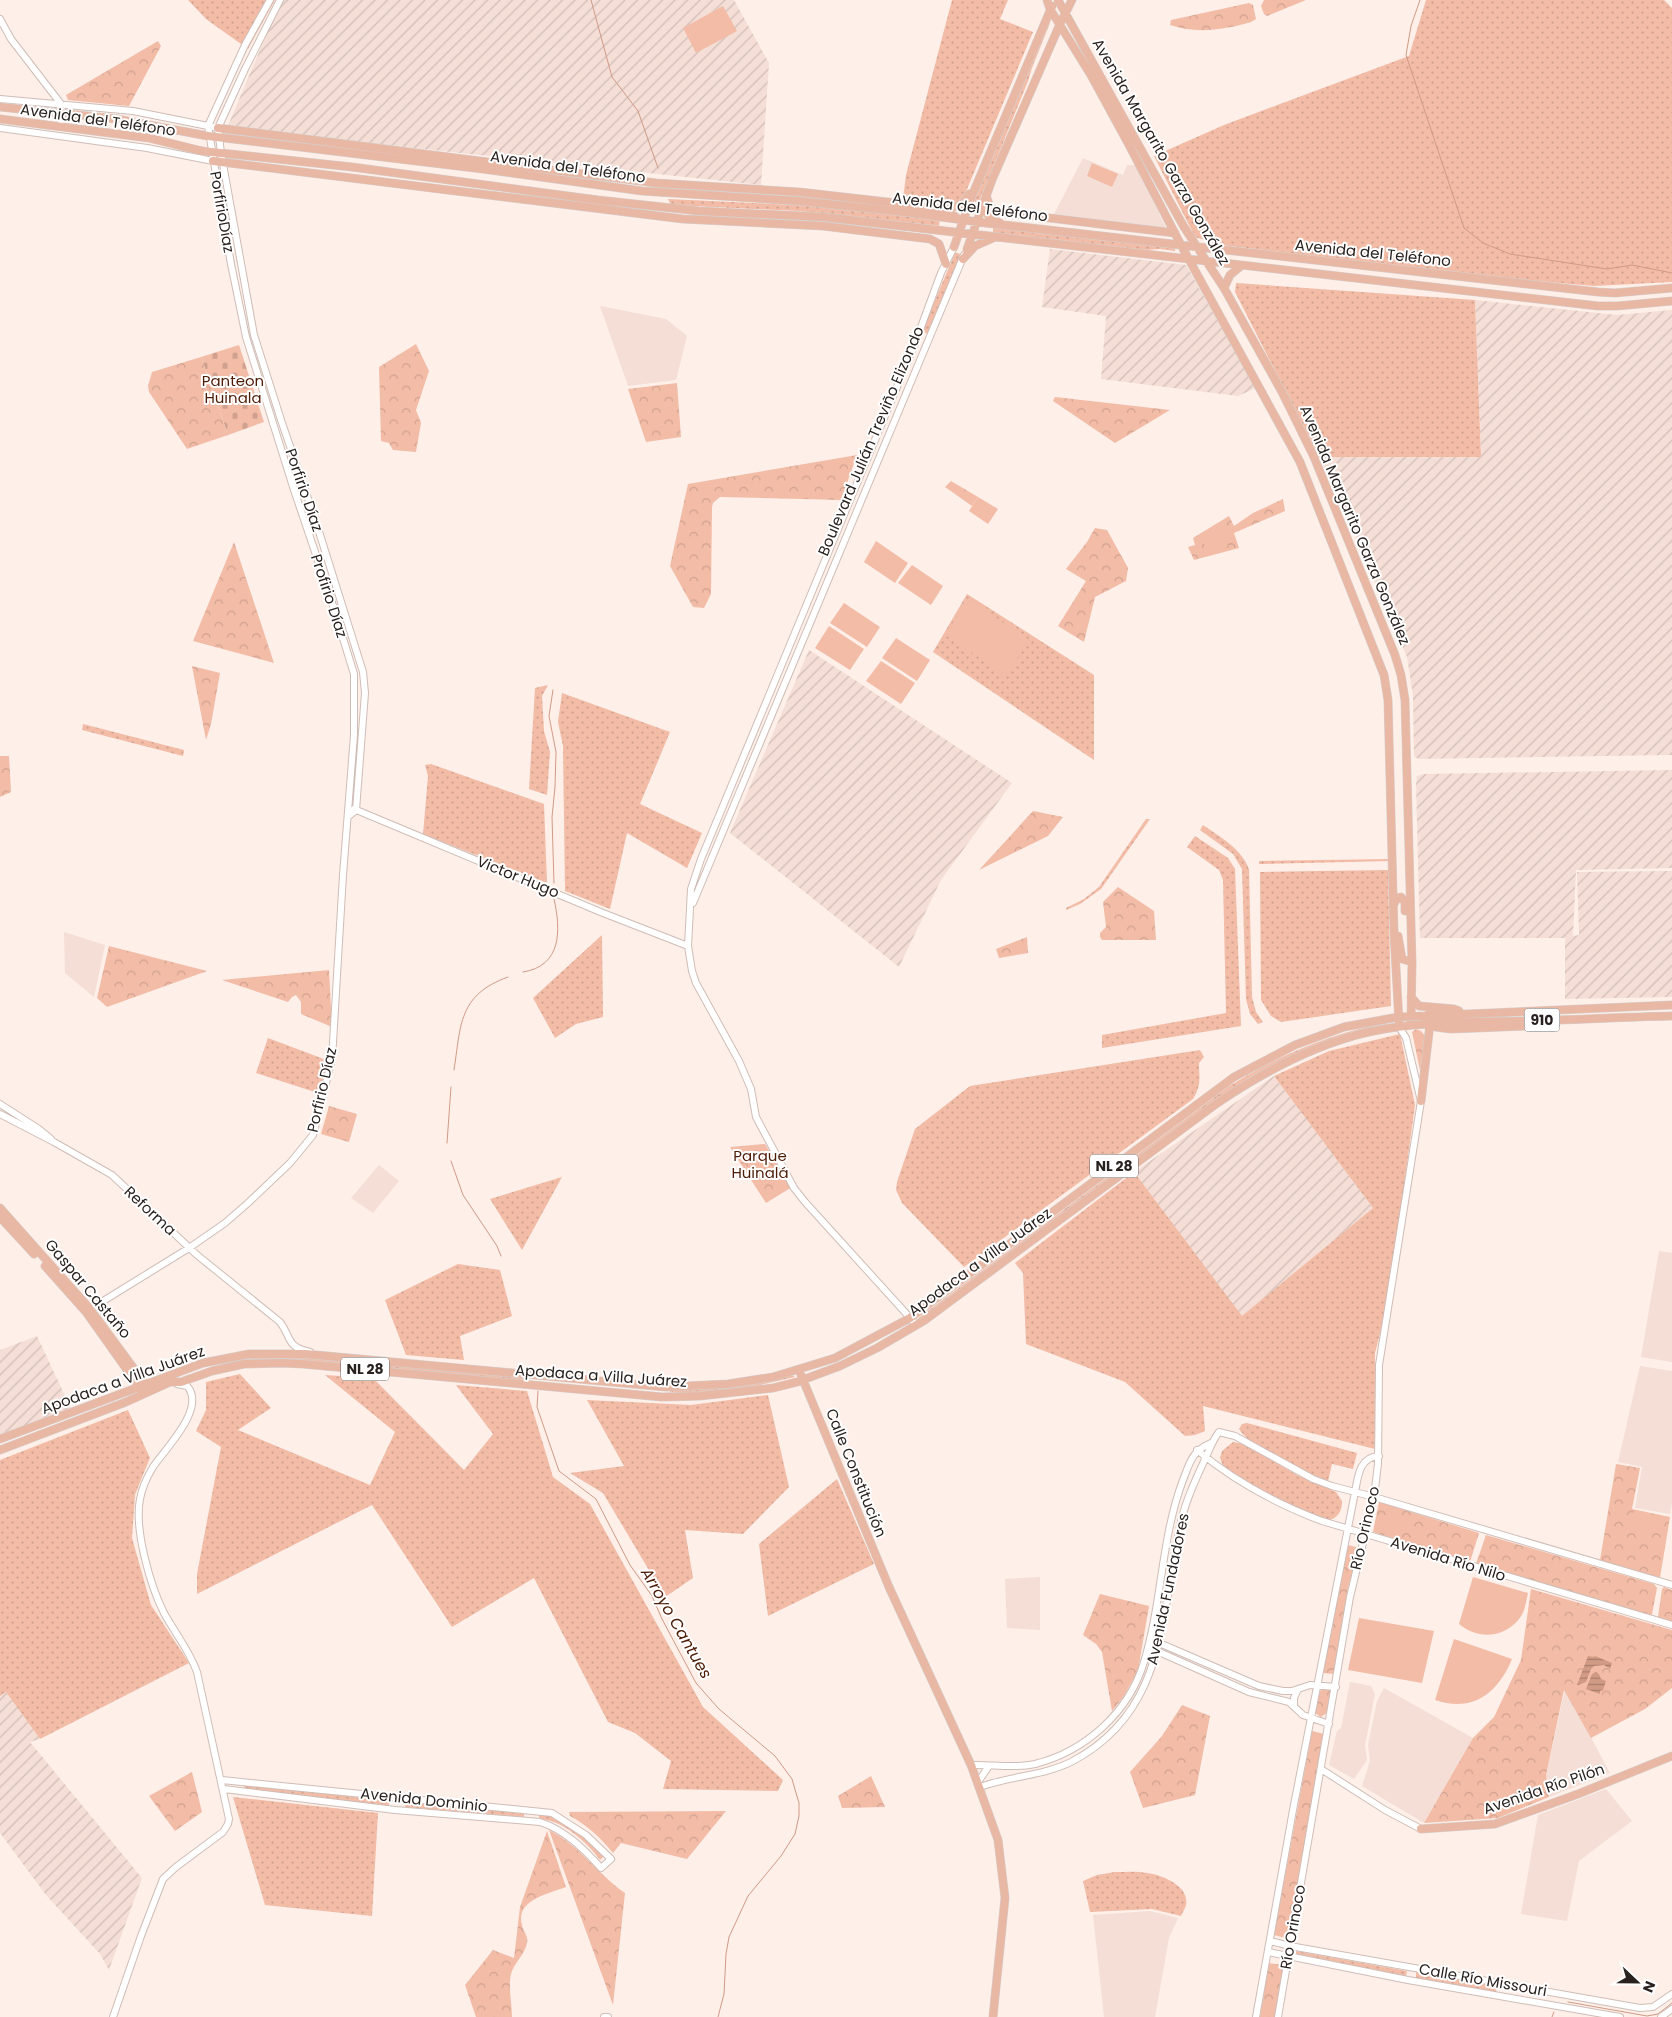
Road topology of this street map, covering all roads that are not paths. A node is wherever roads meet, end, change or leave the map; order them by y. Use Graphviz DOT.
graph roads {
  1 [pos="270,0"];
  2 [pos="280,0"];
  3 [pos="1047,0"];
  4 [pos="1056,0"];
  5 [pos="1072,0"];
  6 [pos="1050,9"];
  7 [pos="1066,13"];
  8 [pos="0,20"];
  9 [pos="1060,24"];
  10 [pos="0,99"];
  11 [pos="61,104"];
  12 [pos="0,107"];
  13 [pos="62,113"];
  14 [pos="0,119"];
  15 [pos="208,126"];
  16 [pos="60,127"];
  17 [pos="0,128"];
  18 [pos="218,128"];
  19 [pos="208,136"];
  20 [pos="219,137"];
  21 [pos="335,142"];
  22 [pos="994,143"];
  23 [pos="333,151"];
  24 [pos="211,152"];
  25 [pos="222,157"];
  26 [pos="213,160"];
  27 [pos="372,170"];
  28 [pos="597,176"];
  29 [pos="370,179"];
  30 [pos="598,185"];
  31 [pos="800,192"];
  32 [pos="664,194"];
  33 [pos="985,198"];
  34 [pos="598,200"];
  35 [pos="799,201"];
  36 [pos="649,205"];
  37 [pos="664,208"];
  38 [pos="905,208"];
  39 [pos="945,210"];
  40 [pos="751,213"];
  41 [pos="648,214"];
  42 [pos="663,216"];
  43 [pos="962,219"];
  44 [pos="752,222"];
  45 [pos="976,222"];
  46 [pos="1004,225"];
  47 [pos="901,231"];
  48 [pos="959,233"];
  49 [pos="1175,233"];
  50 [pos="972,234"];
  51 [pos="1000,237"];
  52 [pos="1181,245"];
  53 [pos="954,247"];
  54 [pos="1196,247"];
  55 [pos="967,250"];
  56 [pos="963,259"];
  57 [pos="1190,260"];
  58 [pos="1207,262"];
  59 [pos="231,264"];
  60 [pos="946,264"];
  61 [pos="1241,266"];
  62 [pos="1224,288"];
  63 [pos="1672,288"];
  64 [pos="1672,301"];
  65 [pos="352,808"];
  66 [pos="694,892"];
  67 [pos="1393,907"];
  68 [pos="1394,934"];
  69 [pos="1411,942"];
  70 [pos="688,946"];
  71 [pos="1412,962"];
  72 [pos="1411,997"];
  73 [pos="1672,1006"];
  74 [pos="1429,1011"];
  75 [pos="1411,1016"];
  76 [pos="1672,1016"];
  77 [pos="1398,1017"];
  78 [pos="1672,1020"];
  79 [pos="1430,1024"];
  80 [pos="1411,1025"];
  81 [pos="1399,1026"];
  82 [pos="1406,1038"];
  83 [pos="1421,1101"];
  84 [pos="0,1104"];
  85 [pos="0,1114"];
  86 [pos="54,1142"];
  87 [pos="0,1208"];
  88 [pos="0,1217"];
  89 [pos="189,1248"];
  90 [pos="88,1310"];
  91 [pos="910,1318"];
  92 [pos="917,1326"];
  93 [pos="321,1356"];
  94 [pos="799,1370"];
  95 [pos="803,1380"];
  96 [pos="169,1382"];
  97 [pos="145,1389"];
  98 [pos="0,1439"];
  99 [pos="1211,1442"];
  100 [pos="0,1450"];
  101 [pos="1197,1450"];
  102 [pos="1376,1456"];
  103 [pos="1206,1458"];
  104 [pos="1355,1492"];
  105 [pos="1374,1497"];
  106 [pos="1347,1530"];
  107 [pos="1365,1535"];
  108 [pos="1672,1585"];
  109 [pos="1672,1625"];
  110 [pos="1150,1639"];
  111 [pos="1159,1642"];
  112 [pos="1148,1648"];
  113 [pos="1157,1652"];
  114 [pos="1318,1685"];
  115 [pos="1336,1687"];
  116 [pos="1298,1689"];
  117 [pos="1294,1706"];
  118 [pos="1311,1718"];
  119 [pos="1329,1724"];
  120 [pos="1672,1756"];
  121 [pos="971,1765"];
  122 [pos="989,1766"];
  123 [pos="1321,1769"];
  124 [pos="222,1780"];
  125 [pos="979,1784"];
  126 [pos="224,1790"];
  127 [pos="1421,1829"];
  128 [pos="1270,1941"];
  129 [pos="1290,1946"];
  130 [pos="1268,1952"];
  131 [pos="1288,1957"];
  132 [pos="1672,1994"];
  133 [pos="1672,2009"];
  134 [pos="113,2017"];
  135 [pos="604,2017"];
  136 [pos="608,2017"];
  137 [pos="993,2017"];
  138 [pos="1256,2017"];
  139 [pos="1278,2017"];
  140 [pos="1620,2017"];
  141 [pos="1661,2017"];
  1 -- 15 [label="street"];
  2 -- 18 [label="street"];
  3 -- 6 [label="main road, Avenida Margarito Garza González"];
  4 -- 6 [label="main road, Boulevard Julián Treviño Elizondo"];
  4 -- 7 [label="main road, Avenida Margarito Garza González"];
  5 -- 7 [label="main road, Boulevard Julián Treviño Elizondo"];
  6 -- 9 [label="main road, Avenida Margarito Garza González"];
  6 -- 22 [label="main road, Boulevard Julián Treviño Elizondo"];
  7 -- 9 [label="main road, Boulevard Julián Treviño Elizondo"];
  7 -- 54 [label="main road, Avenida Margarito Garza González"];
  8 -- 11 [label="street"];
  9 -- 33 [label="main road, Boulevard Julián Treviño Elizondo"];
  9 -- 49 [label="main road, Avenida Margarito Garza González"];
  10 -- 11 [label="street"];
  11 -- 13 [label="street"];
  11 -- 15 [label="street"];
  12 -- 13 [label="main road, Avenida del Teléfono"];
  13 -- 16 [label="street"];
  13 -- 19 [label="main road, Avenida del Teléfono"];
  14 -- 16 [label="main road, Avenida del Teléfono"];
  15 -- 18 [label="street"];
  15 -- 19 [label="street, PorfirioDíaz"];
  16 -- 24 [label="main road, Avenida del Teléfono"];
  17 -- 26 [label="street"];
  18 -- 20 [label="street, Porfirio Díaz"];
  18 -- 21 [label="main road"];
  19 -- 20 [label="main road, Avenida del Teléfono"];
  19 -- 24 [label="street, PorfirioDíaz"];
  20 -- 23 [label="main road, Avenida del Teléfono"];
  20 -- 25 [label="street, Porfirio Díaz"];
  21 -- 23 [label="main road"];
  21 -- 28 [label="main road"];
  22 -- 39 [label="main road"];
  22 -- 43 [label="main road, Boulevard Julián Treviño Elizondo"];
  23 -- 30 [label="main road, Avenida del Teléfono"];
  24 -- 25 [label="main road, Avenida del Teléfono"];
  24 -- 26 [label="street, PorfirioDíaz"];
  25 -- 26 [label="main road"];
  25 -- 27 [label="main road, Avenida del Teléfono"];
  25 -- 29 [label="main road"];
  25 -- 65 [label="street, Porfirio Díaz"];
  26 -- 59 [label="street, PorfirioDíaz"];
  27 -- 29 [label="main road"];
  27 -- 34 [label="main road, Avenida del Teléfono"];
  28 -- 30 [label="main road"];
  28 -- 31 [label="main road"];
  29 -- 41 [label="main road"];
  30 -- 32 [label="main road, Avenida del Teléfono"];
  30 -- 34 [label="main road"];
  31 -- 35 [label="main road"];
  31 -- 38 [label="main road"];
  32 -- 35 [label="main road, Avenida del Teléfono"];
  32 -- 37 [label="main road"];
  33 -- 45 [label="main road, Boulevard Julián Treviño Elizondo"];
  33 -- 46 [label="main road"];
  33 -- 49 [label="main road"];
  34 -- 36 [label="main road, Avenida del Teléfono"];
  35 -- 38 [label="main road, Avenida del Teléfono"];
  36 -- 37 [label="main road, Avenida del Teléfono"];
  36 -- 41 [label="main road"];
  37 -- 40 [label="main road, Avenida del Teléfono"];
  37 -- 42 [label="main road"];
  38 -- 39 [label="main road"];
  38 -- 43 [label="main road, Avenida del Teléfono"];
  39 -- 43 [label="main road"];
  40 -- 44 [label="main road"];
  40 -- 47 [label="main road, Avenida del Teléfono"];
  41 -- 42 [label="main road"];
  42 -- 44 [label="main road"];
  43 -- 45 [label="main road, Avenida del Teléfono"];
  43 -- 48 [label="main road, Boulevard Julián Treviño Elizondo"];
  44 -- 47 [label="main road"];
  45 -- 46 [label="main road, Avenida del Teléfono"];
  45 -- 50 [label="main road, Boulevard Julián Treviño Elizondo"];
  46 -- 52 [label="main road, Avenida del Teléfono"];
  47 -- 48 [label="main road, Avenida del Teléfono"];
  47 -- 60 [label="main road"];
  48 -- 50 [label="main road, Avenida del Teléfono"];
  48 -- 53 [label="main road, Boulevard Julián Treviño Elizondo"];
  49 -- 52 [label="main road, Avenida Margarito Garza González"];
  50 -- 51 [label="main road, Avenida del Teléfono"];
  50 -- 55 [label="main road, Boulevard Julián Treviño Elizondo"];
  51 -- 56 [label="main road"];
  51 -- 57 [label="main road, Avenida del Teléfono"];
  52 -- 54 [label="main road, Avenida del Teléfono"];
  52 -- 57 [label="main road, Avenida Margarito Garza González"];
  53 -- 60 [label="street, Boulevard Julián Treviño Elizondo"];
  54 -- 58 [label="main road, Avenida Margarito Garza González"];
  54 -- 63 [label="main road, Avenida del Teléfono"];
  55 -- 56 [label="street, Boulevard Julián Treviño Elizondo"];
  56 -- 66 [label="street, Boulevard Julián Treviño Elizondo"];
  57 -- 58 [label="main road, Avenida del Teléfono"];
  57 -- 67 [label="main road, Avenida Margarito Garza González"];
  58 -- 61 [label="main road, Avenida del Teléfono"];
  58 -- 62 [label="main road, Avenida Margarito Garza González"];
  59 -- 65 [label="street, Profirio Díaz"];
  60 -- 66 [label="street, Boulevard Julián Treviño Elizondo"];
  61 -- 62 [label="main road"];
  61 -- 64 [label="main road, Avenida del Teléfono"];
  62 -- 69 [label="main road, Avenida Margarito Garza González"];
  65 -- 70 [label="street, Victor Hugo"];
  65 -- 89 [label="street, Porfirio Díaz"];
  66 -- 70 [label="street"];
  67 -- 68 [label="main road, Avenida Margarito Garza González"];
  67 -- 69 [label="main road"];
  68 -- 71 [label="main road"];
  68 -- 77 [label="main road, Avenida Margarito Garza González"];
  69 -- 71 [label="main road, Avenida Margarito Garza González"];
  70 -- 91 [label="street"];
  71 -- 72 [label="main road, Avenida Margarito Garza González"];
  72 -- 74 [label="main road"];
  72 -- 75 [label="main road, Avenida Margarito Garza González"];
  73 -- 74 [label="main road, 910"];
  74 -- 75 [label="main road, 910"];
  74 -- 79 [label="main road"];
  75 -- 77 [label="main road, Apodaca a Villa Juárez / NL 28"];
  75 -- 80 [label="main road, Avenida Margarito Garza González"];
  76 -- 79 [label="main road, 910"];
  77 -- 81 [label="main road, Avenida Margarito Garza González"];
  77 -- 91 [label="main road, Apodaca a Villa Juárez / NL 28"];
  78 -- 79 [label="main road"];
  79 -- 80 [label="main road, 910"];
  79 -- 83 [label="main road"];
  80 -- 81 [label="main road, Apodaca a Villa Juárez / NL 28"];
  80 -- 82 [label="street"];
  81 -- 82 [label="street, Río Orinoco"];
  81 -- 92 [label="main road, Apodaca a Villa Juárez / NL 28"];
  82 -- 83 [label="street, Río Orinoco"];
  83 -- 102 [label="street, Río Orinoco"];
  84 -- 86 [label="street"];
  85 -- 86 [label="street, Reforma"];
  86 -- 89 [label="street, Reforma"];
  87 -- 90 [label="main road, Gaspar Castaño"];
  88 -- 90 [label="main road, Gaspar Castaño"];
  89 -- 90 [label="street, Porfirio Díaz"];
  89 -- 93 [label="street, Reforma"];
  90 -- 97 [label="main road, Gaspar Castaño"];
  91 -- 92 [label="street"];
  91 -- 94 [label="main road, Apodaca a Villa Juárez / NL 28"];
  92 -- 95 [label="main road, Apodaca a Villa Juárez / NL 28"];
  93 -- 94 [label="main road, Apodaca a Villa Juárez / NL 28"];
  93 -- 97 [label="main road, Apodaca a Villa Juárez / NL 28"];
  94 -- 95 [label="main road, Calle Constitución"];
  95 -- 96 [label="main road, Apodaca a Villa Juárez / NL 28"];
  95 -- 121 [label="main road, Calle Constitución"];
  96 -- 97 [label="main road, Apodaca a Villa Juárez / NL 28"];
  96 -- 124 [label="street"];
  97 -- 98 [label="main road, Apodaca a Villa Juárez / NL 28"];
  97 -- 100 [label="main road, Apodaca a Villa Juárez / NL 28"];
  99 -- 101 [label="street, Avenida Fundadores"];
  99 -- 103 [label="street, Avenida Fundadores"];
  99 -- 104 [label="street, Avenida Fundadores"];
  101 -- 103 [label="street, Avenida Río Nilo"];
  101 -- 110 [label="street, Avenida Fundadores"];
  102 -- 104 [label="street, Río Orinoco"];
  102 -- 105 [label="street, Río Orinoco"];
  103 -- 106 [label="street, Avenida Río Nilo"];
  103 -- 111 [label="street, Avenida Fundadores"];
  104 -- 105 [label="street"];
  104 -- 106 [label="street, Río Orinoco"];
  105 -- 107 [label="street, Río Orinoco"];
  105 -- 108 [label="street"];
  106 -- 107 [label="street, Avenida Río Nilo"];
  106 -- 114 [label="street, Río Orinoco"];
  107 -- 109 [label="street, Avenida Río Nilo"];
  107 -- 115 [label="street, Río Orinoco"];
  110 -- 111 [label="street"];
  110 -- 112 [label="street, Avenida Fundadores"];
  111 -- 113 [label="street, Avenida Fundadores"];
  111 -- 116 [label="street"];
  112 -- 113 [label="street"];
  112 -- 122 [label="street, Avenida Fundadores"];
  113 -- 117 [label="street"];
  113 -- 125 [label="street, Avenida Fundadores"];
  114 -- 115 [label="street"];
  114 -- 116 [label="street"];
  114 -- 118 [label="street, Río Orinoco"];
  115 -- 119 [label="street, Río Orinoco"];
  116 -- 117 [label="street"];
  117 -- 118 [label="street"];
  118 -- 119 [label="street"];
  118 -- 128 [label="street, Río Orinoco"];
  119 -- 123 [label="street, Río Orinoco"];
  120 -- 127 [label="main road, Avenida Río Pilón"];
  121 -- 122 [label="street, Avenida Fundadores"];
  121 -- 125 [label="main road, Calle Constitución"];
  122 -- 125 [label="street"];
  123 -- 127 [label="street"];
  123 -- 129 [label="street, Río Orinoco"];
  124 -- 126 [label="street"];
  124 -- 126 [label="street, Avenida Dominio"];
  125 -- 137 [label="main road, Calle Constitución"];
  126 -- 134 [label="street"];
  128 -- 129 [label="street, Calle Río Missouri"];
  128 -- 130 [label="street, Río Orinoco"];
  129 -- 131 [label="street, Río Orinoco"];
  129 -- 132 [label="street, Calle Río Missouri"];
  130 -- 131 [label="street, Calle Río Missouri"];
  130 -- 138 [label="street, Río Orinoco"];
  131 -- 139 [label="street, Río Orinoco"];
  131 -- 140 [label="street, Calle Río Missouri"];
  133 -- 141 [label="street"];
  135 -- 136 [label="street"];
}
